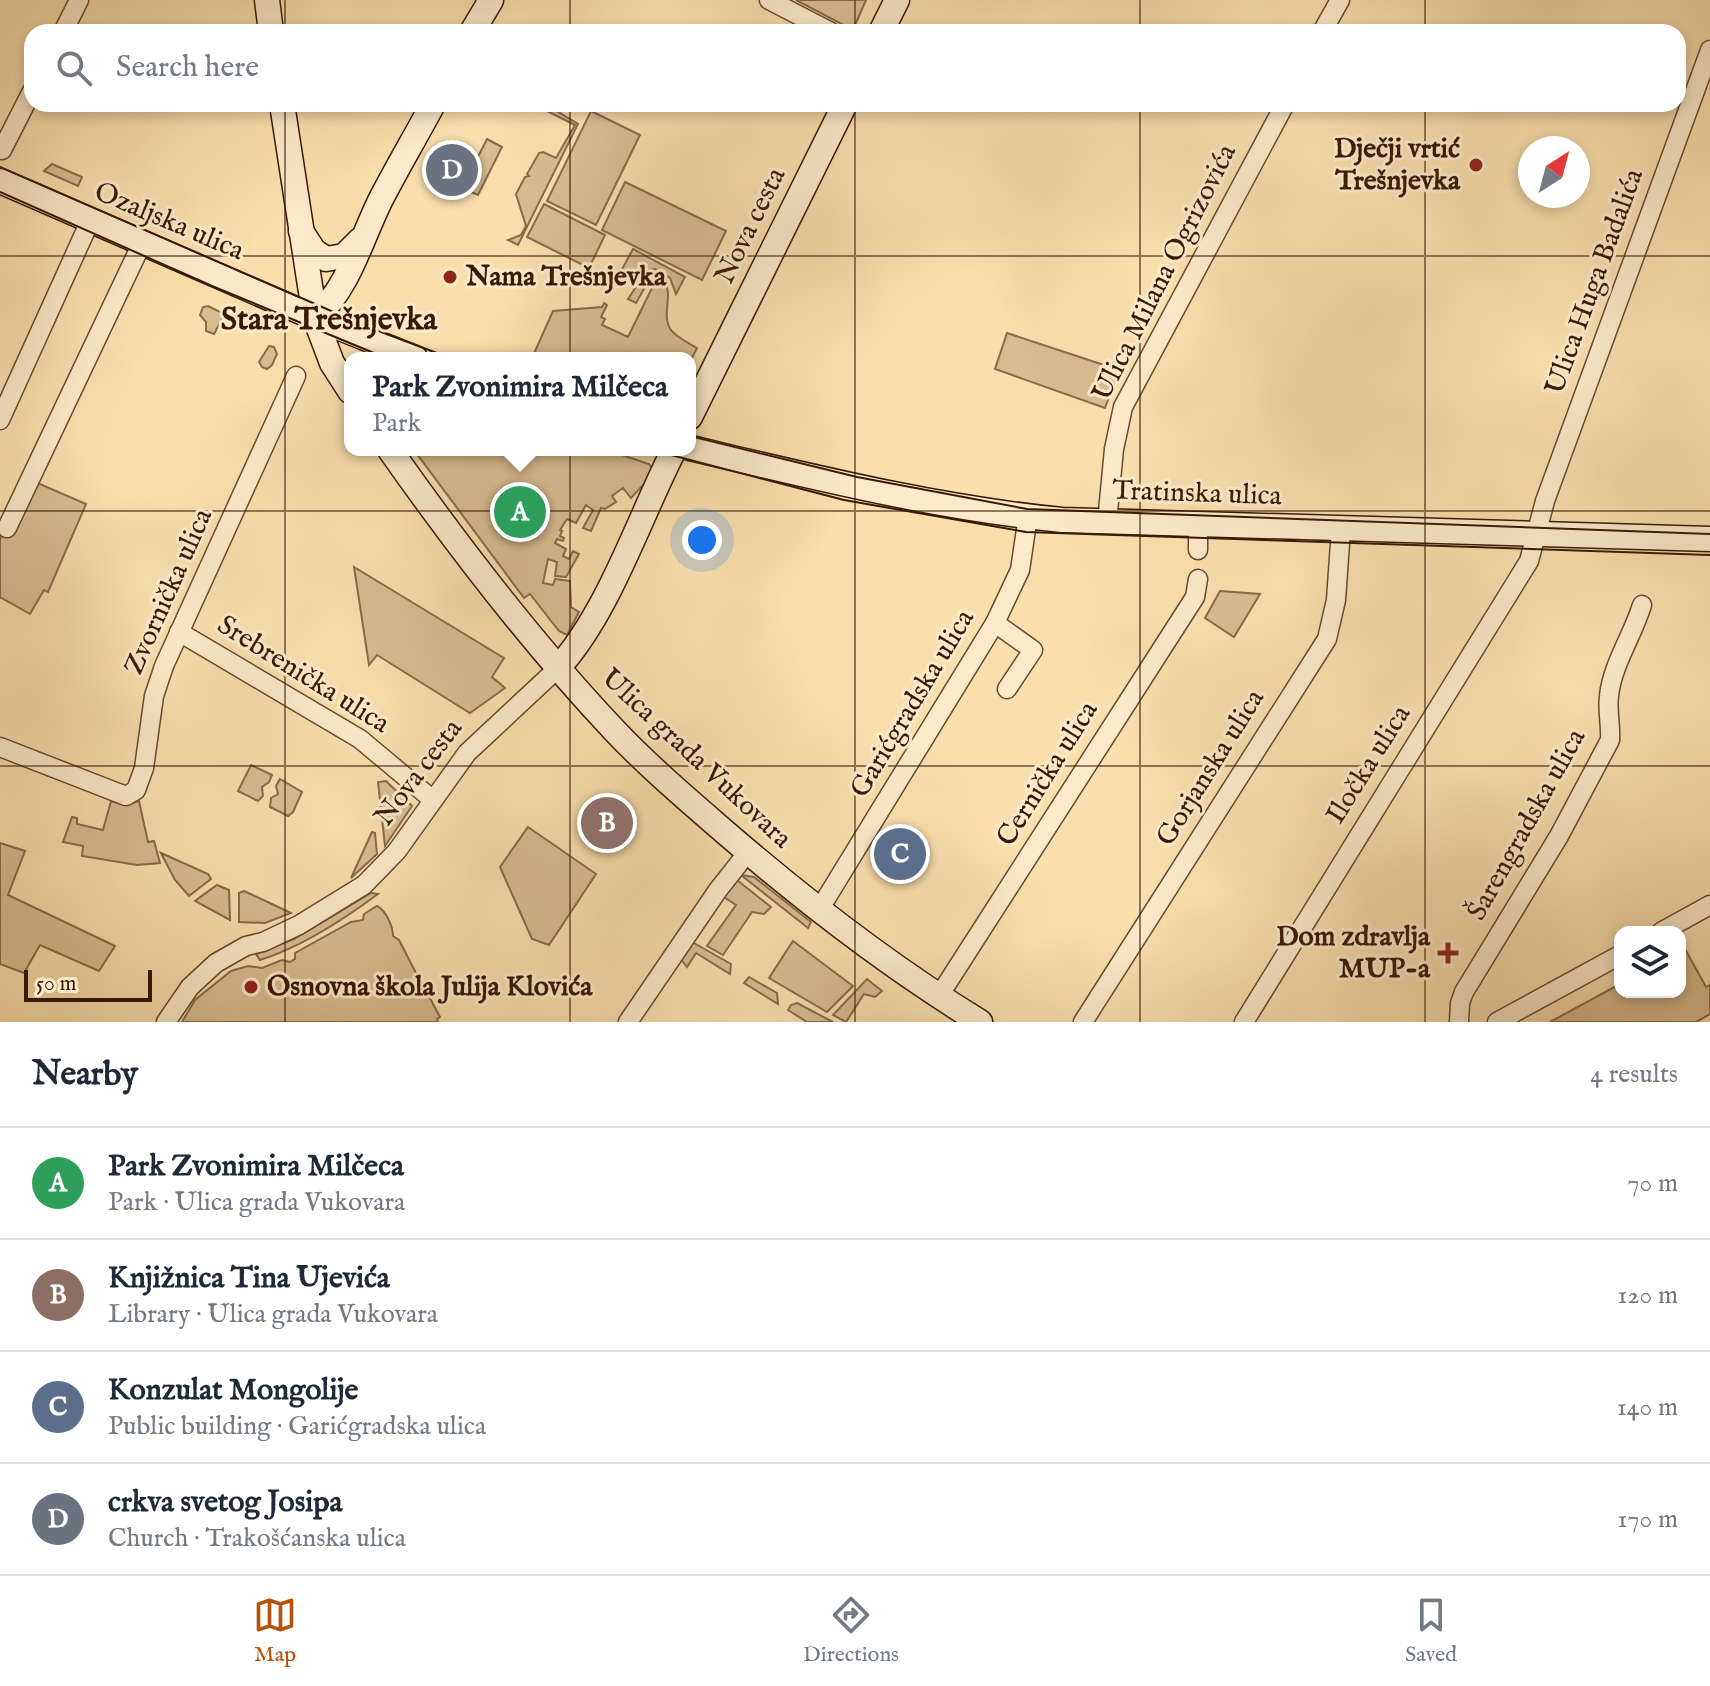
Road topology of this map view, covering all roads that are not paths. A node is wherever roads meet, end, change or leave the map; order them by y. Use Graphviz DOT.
graph roads {
  1 [pos="79,0"];
  2 [pos="267,0"];
  3 [pos="491,0"];
  4 [pos="769,0"];
  5 [pos="897,0"];
  6 [pos="1340,0"];
  7 [pos="67,24"];
  8 [pos="270,24"];
  9 [pos="477,24"];
  10 [pos="816,24"];
  11 [pos="885,24"];
  12 [pos="1326,24"];
  13 [pos="1710,50"];
  14 [pos="24,107"];
  15 [pos="283,112"];
  16 [pos="429,112"];
  17 [pos="841,112"];
  18 [pos="1281,112"];
  19 [pos="2,150"];
  20 [pos="0,181"];
  21 [pos="90,221"];
  22 [pos="300,229"];
  23 [pos="364,235"];
  24 [pos="142,243"];
  25 [pos="315,318"];
  26 [pos="400,352"];
  27 [pos="296,376"];
  28 [pos="344,382"];
  29 [pos="696,405"];
  30 [pos="0,420"];
  31 [pos="696,449"];
  32 [pos="394,456"];
  33 [pos="671,456"];
  34 [pos="1028,516"];
  35 [pos="1107,522"];
  36 [pos="1198,524"];
  37 [pos="7,528"];
  38 [pos="1341,529"];
  39 [pos="1536,535"];
  40 [pos="1710,539"];
  41 [pos="1198,550"];
  42 [pos="1198,579"];
  43 [pos="1642,605"];
  44 [pos="995,623"];
  45 [pos="179,632"];
  46 [pos="558,668"];
  47 [pos="1007,689"];
  48 [pos="0,747"];
  49 [pos="433,800"];
  50 [pos="748,852"];
  51 [pos="1710,905"];
  52 [pos="819,910"];
  53 [pos="1672,926"];
  54 [pos="1614,958"];
  55 [pos="939,996"];
  56 [pos="964,1018"];
  57 [pos="166,1022"];
  58 [pos="628,1022"];
  59 [pos="1083,1022"];
  60 [pos="1244,1022"];
  61 [pos="1459,1022"];
  62 [pos="1497,1022"];
  1 -- 7 [label="street"];
  2 -- 8 [label="street"];
  3 -- 9 [label="street"];
  4 -- 10 [label="street"];
  5 -- 11 [label="street"];
  6 -- 12 [label="street"];
  13 -- 39 [label="street, Ulica Huga Badalića"];
  14 -- 19 [label="street"];
  15 -- 22 [label="street"];
  16 -- 23 [label="street"];
  17 -- 29 [label="street, Nova cesta"];
  18 -- 35 [label="street, Ulica Milana Ogrizovića"];
  20 -- 21 [label="street, Ozaljska ulica"];
  21 -- 24 [label="street, Ozaljska ulica"];
  21 -- 30 [label="street"];
  22 -- 23 [label="street"];
  22 -- 25 [label="street"];
  23 -- 25 [label="street"];
  24 -- 25 [label="street, Ozaljska ulica"];
  24 -- 37 [label="street"];
  25 -- 26 [label="street, Ozaljska ulica"];
  25 -- 28 [label="street"];
  27 -- 45 [label="street, Zvornička ulica"];
  31 -- 34 [label="street, Tratinska ulica"];
  32 -- 46 [label="street, Ulica grada Vukovara"];
  33 -- 46 [label="street, Nova cesta"];
  34 -- 35 [label="street, Tratinska ulica"];
  34 -- 44 [label="street, Garićgradska ulica"];
  35 -- 36 [label="street, Tratinska ulica"];
  36 -- 38 [label="street, Tratinska ulica"];
  36 -- 41 [label="street"];
  38 -- 39 [label="street, Tratinska ulica"];
  38 -- 59 [label="street, Gorjanska ulica"];
  39 -- 40 [label="street, Tratinska ulica"];
  39 -- 60 [label="street, Iločka ulica"];
  42 -- 55 [label="street, Cernička ulica"];
  43 -- 61 [label="street, Šarengradska ulica"];
  44 -- 47 [label="street"];
  44 -- 52 [label="street, Garićgradska ulica"];
  45 -- 48 [label="street, Zvornička ulica"];
  45 -- 49 [label="street, Srebrenička ulica"];
  46 -- 49 [label="street, Nova cesta"];
  46 -- 50 [label="street, Ulica grada Vukovara"];
  49 -- 57 [label="street, Nova cesta"];
  50 -- 52 [label="street, Ulica grada Vukovara"];
  50 -- 58 [label="street"];
  51 -- 53 [label="street"];
  52 -- 55 [label="street, Ulica grada Vukovara"];
  54 -- 62 [label="street"];
  55 -- 56 [label="street, Ulica grada Vukovara"];
}
